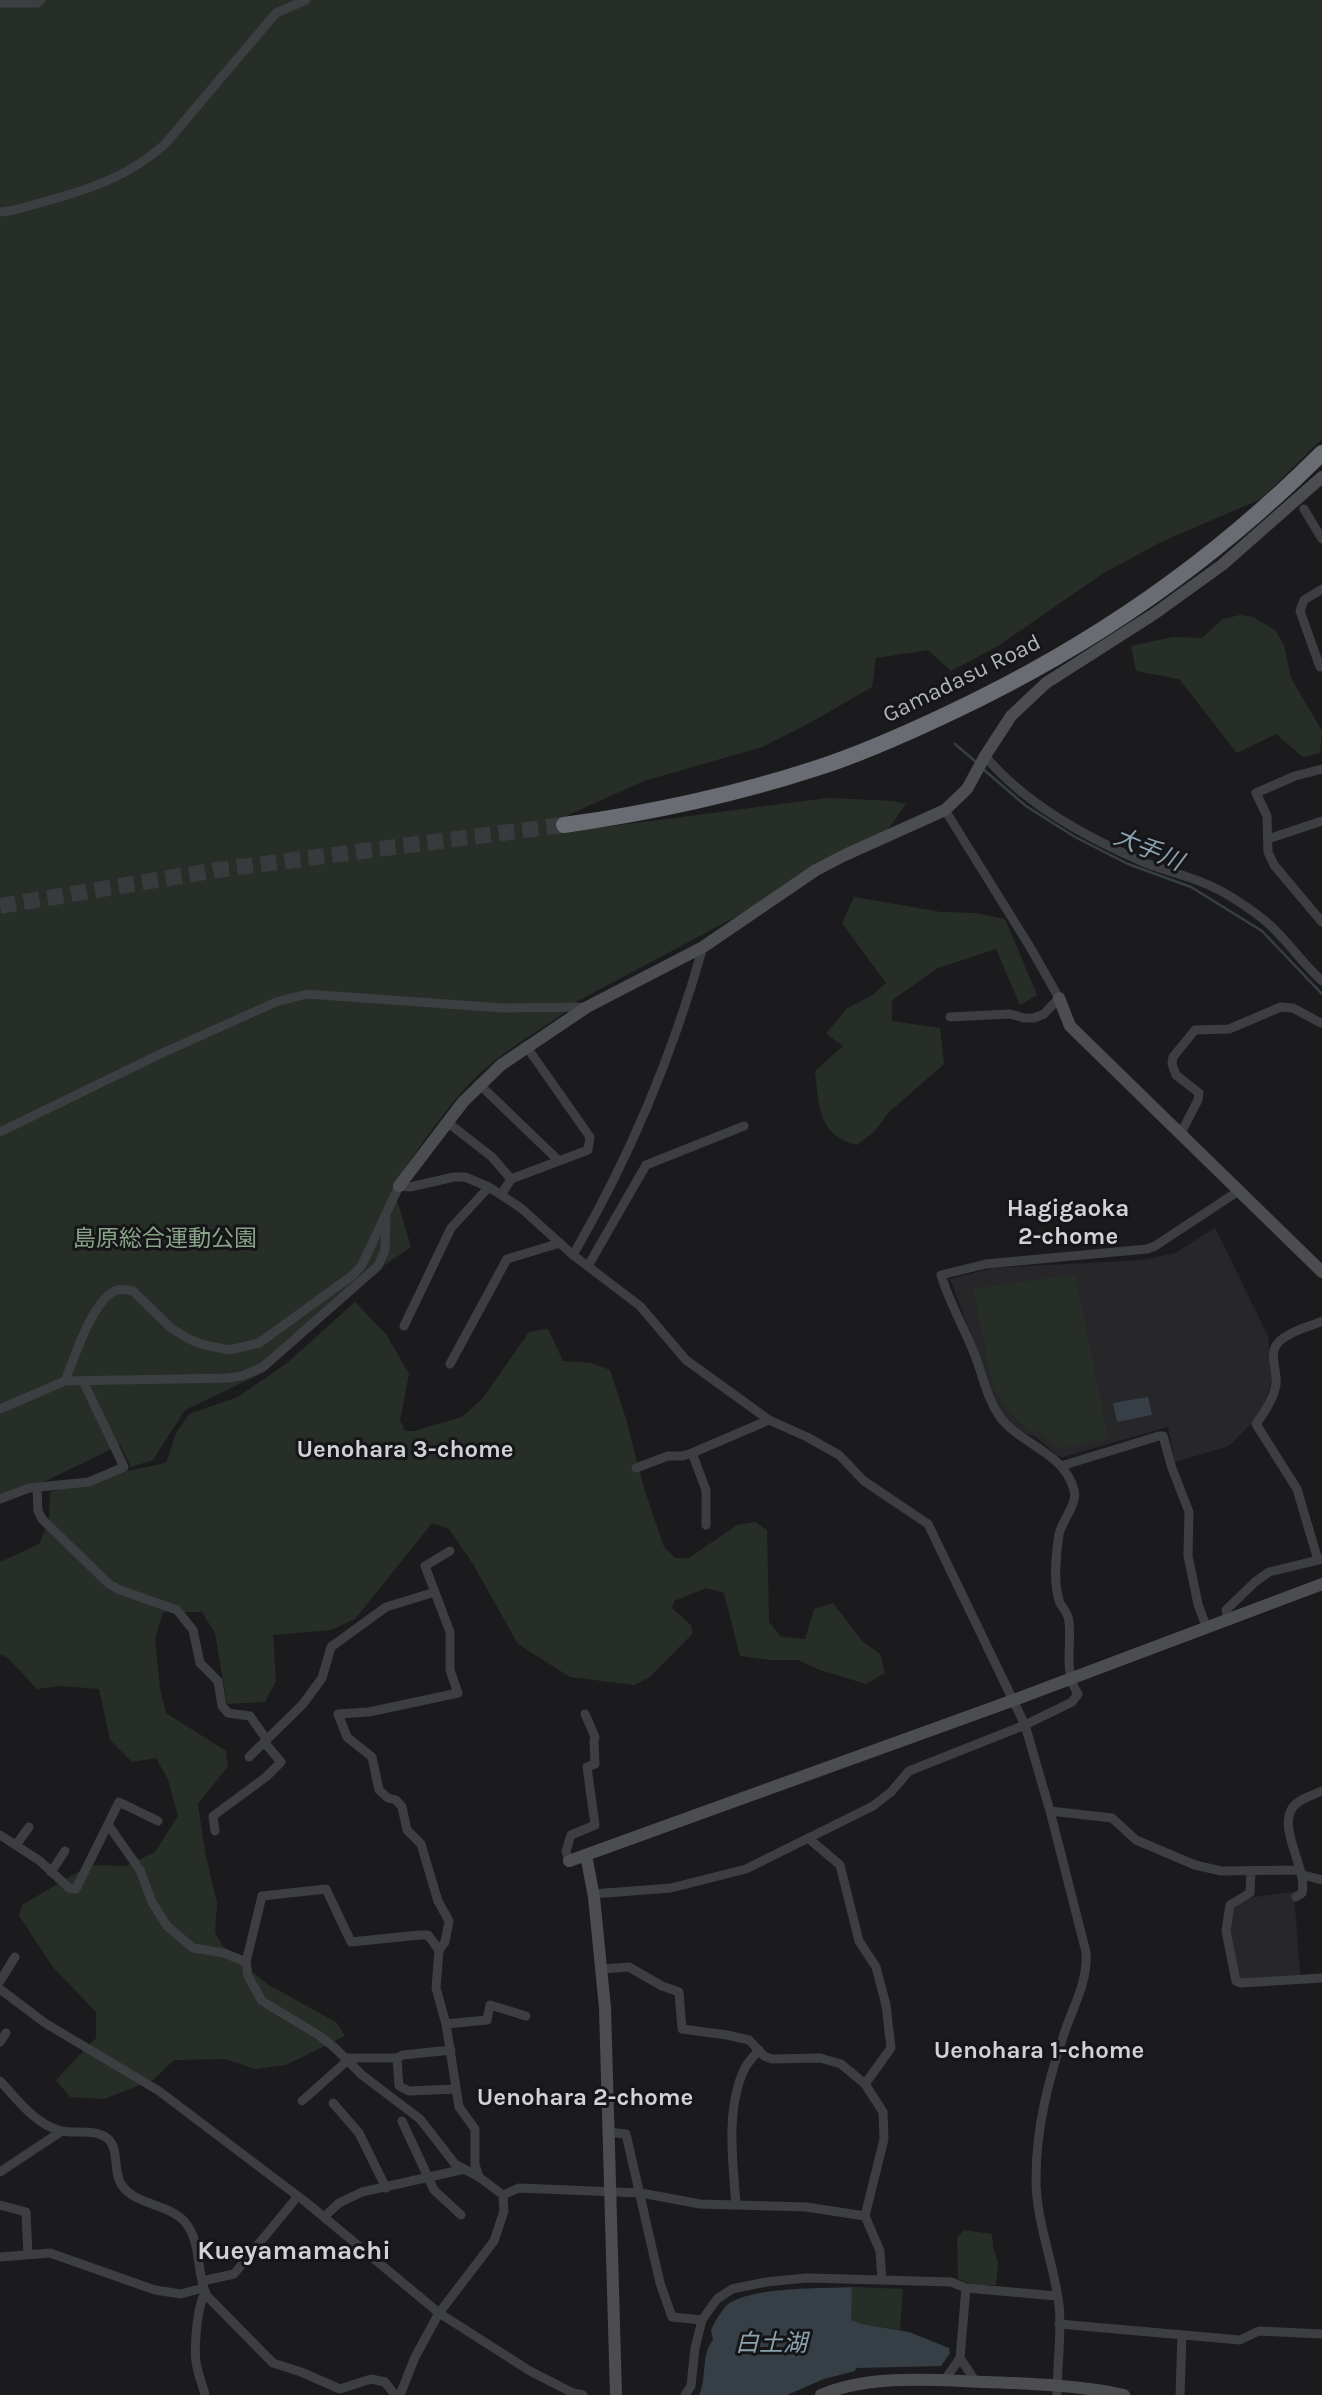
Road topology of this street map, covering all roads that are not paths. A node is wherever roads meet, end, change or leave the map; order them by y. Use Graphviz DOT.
graph roads {
  1 [pos="41,0"];
  2 [pos="306,0"];
  3 [pos="0,3"];
  4 [pos="0,212"];
  5 [pos="1322,453"];
  6 [pos="1322,477"];
  7 [pos="1304,509"];
  8 [pos="1322,539"];
  9 [pos="1322,589"];
  10 [pos="1320,667"];
  11 [pos="981,763"];
  12 [pos="1322,769"];
  13 [pos="944,810"];
  14 [pos="1322,821"];
  15 [pos="564,825"];
  16 [pos="1268,839"];
  17 [pos="1322,922"];
  18 [pos="703,947"];
  19 [pos="1322,981"];
  20 [pos="1059,998"];
  21 [pos="587,1007"];
  22 [pos="950,1017"];
  23 [pos="1322,1023"];
  24 [pos="526,1046"];
  25 [pos="479,1084"];
  26 [pos="447,1122"];
  27 [pos="744,1126"];
  28 [pos="0,1132"];
  29 [pos="1181,1133"];
  30 [pos="558,1160"];
  31 [pos="511,1179"];
  32 [pos="399,1186"];
  33 [pos="489,1187"];
  34 [pos="1240,1190"];
  35 [pos="501,1195"];
  36 [pos="386,1211"];
  37 [pos="559,1243"];
  38 [pos="573,1255"];
  39 [pos="588,1266"];
  40 [pos="1322,1272"];
  41 [pos="1322,1321"];
  42 [pos="404,1326"];
  43 [pos="450,1364"];
  44 [pos="65,1381"];
  45 [pos="83,1381"];
  46 [pos="0,1409"];
  47 [pos="769,1420"];
  48 [pos="692,1452"];
  49 [pos="1061,1466"];
  50 [pos="636,1468"];
  51 [pos="37,1487"];
  52 [pos="0,1499"];
  53 [pos="706,1525"];
  54 [pos="450,1551"];
  55 [pos="1320,1560"];
  56 [pos="1322,1584"];
  57 [pos="435,1592"];
  58 [pos="1229,1620"];
  59 [pos="1207,1629"];
  60 [pos="1070,1679"];
  61 [pos="1013,1700"];
  62 [pos="585,1714"];
  63 [pos="1025,1725"];
  64 [pos="265,1741"];
  65 [pos="249,1757"];
  66 [pos="1322,1791"];
  67 [pos="1050,1811"];
  68 [pos="158,1821"];
  69 [pos="29,1826"];
  70 [pos="109,1826"];
  71 [pos="215,1831"];
  72 [pos="0,1835"];
  73 [pos="808,1839"];
  74 [pos="16,1845"];
  75 [pos="65,1851"];
  76 [pos="586,1855"];
  77 [pos="569,1861"];
  78 [pos="1251,1871"];
  79 [pos="51,1872"];
  80 [pos="1301,1872"];
  81 [pos="1322,1880"];
  82 [pos="593,1894"];
  83 [pos="1296,1897"];
  84 [pos="439,1950"];
  85 [pos="15,1957"];
  86 [pos="246,1962"];
  87 [pos="602,1969"];
  88 [pos="1322,1978"];
  89 [pos="0,1981"];
  90 [pos="0,1989"];
  91 [pos="526,2016"];
  92 [pos="446,2024"];
  93 [pos="6,2033"];
  94 [pos="0,2042"];
  95 [pos="451,2050"];
  96 [pos="759,2050"];
  97 [pos="347,2059"];
  98 [pos="397,2059"];
  99 [pos="0,2081"];
  100 [pos="865,2084"];
  101 [pos="456,2089"];
  102 [pos="302,2101"];
  103 [pos="333,2103"];
  104 [pos="402,2121"];
  105 [pos="62,2131"];
  106 [pos="609,2132"];
  107 [pos="465,2169"];
  108 [pos="0,2172"];
  109 [pos="479,2176"];
  110 [pos="428,2178"];
  111 [pos="386,2188"];
  112 [pos="611,2192"];
  113 [pos="640,2193"];
  114 [pos="503,2194"];
  115 [pos="298,2196"];
  116 [pos="0,2205"];
  117 [pos="736,2205"];
  118 [pos="461,2215"];
  119 [pos="865,2216"];
  120 [pos="324,2217"];
  121 [pos="28,2255"];
  122 [pos="0,2256"];
  123 [pos="882,2280"];
  124 [pos="203,2287"];
  125 [pos="966,2288"];
  126 [pos="1057,2296"];
  127 [pos="439,2313"];
  128 [pos="702,2320"];
  129 [pos="1059,2325"];
  130 [pos="1322,2334"];
  131 [pos="1182,2335"];
  132 [pos="960,2358"];
  133 [pos="944,2381"];
  134 [pos="976,2382"];
  135 [pos="1057,2390"];
  136 [pos="205,2395"];
  137 [pos="397,2395"];
  138 [pos="583,2395"];
  139 [pos="616,2395"];
  140 [pos="685,2395"];
  141 [pos="821,2395"];
  142 [pos="1124,2395"];
  143 [pos="1180,2395"];
  1 -- 3 [label="street"];
  2 -- 4 [label="street"];
  5 -- 15 [label="highway, Gamadasu Road"];
  6 -- 11 [label="street"];
  7 -- 8 [label="street"];
  9 -- 10 [label="street"];
  11 -- 13 [label="street"];
  11 -- 19 [label="street"];
  12 -- 16 [label="street"];
  13 -- 18 [label="street"];
  13 -- 20 [label="street"];
  14 -- 16 [label="street"];
  16 -- 17 [label="street"];
  18 -- 21 [label="street"];
  18 -- 38 [label="street"];
  20 -- 22 [label="street"];
  20 -- 29 [label="street"];
  21 -- 24 [label="street"];
  21 -- 28 [label="street"];
  23 -- 29 [label="street"];
  24 -- 25 [label="street"];
  24 -- 30 [label="street"];
  25 -- 26 [label="street"];
  25 -- 30 [label="street"];
  26 -- 31 [label="street"];
  26 -- 32 [label="street"];
  27 -- 39 [label="street"];
  29 -- 34 [label="street"];
  30 -- 31 [label="street"];
  31 -- 35 [label="street"];
  32 -- 33 [label="street"];
  32 -- 36 [label="street"];
  33 -- 35 [label="street"];
  33 -- 42 [label="street"];
  34 -- 40 [label="street"];
  34 -- 49 [label="street"];
  35 -- 37 [label="street"];
  36 -- 44 [label="street"];
  36 -- 45 [label="street"];
  37 -- 38 [label="street"];
  37 -- 43 [label="street"];
  38 -- 39 [label="street"];
  39 -- 47 [label="street"];
  41 -- 55 [label="street"];
  44 -- 45 [label="street"];
  44 -- 46 [label="street"];
  45 -- 51 [label="street"];
  47 -- 48 [label="street"];
  47 -- 61 [label="street"];
  48 -- 50 [label="street"];
  48 -- 53 [label="street"];
  49 -- 59 [label="street"];
  49 -- 60 [label="street"];
  51 -- 52 [label="street"];
  51 -- 64 [label="street"];
  54 -- 57 [label="street"];
  55 -- 58 [label="street"];
  56 -- 58 [label="street"];
  57 -- 64 [label="street"];
  57 -- 84 [label="street"];
  58 -- 59 [label="street"];
  59 -- 60 [label="street"];
  60 -- 61 [label="street"];
  60 -- 63 [label="street"];
  61 -- 63 [label="street"];
  61 -- 76 [label="street"];
  62 -- 77 [label="street"];
  63 -- 67 [label="street"];
  63 -- 73 [label="street"];
  64 -- 65 [label="street"];
  64 -- 71 [label="street"];
  66 -- 80 [label="street"];
  67 -- 78 [label="street"];
  67 -- 126 [label="street"];
  68 -- 70 [label="street"];
  69 -- 74 [label="street"];
  70 -- 79 [label="street"];
  70 -- 86 [label="street"];
  72 -- 74 [label="street"];
  73 -- 82 [label="street"];
  73 -- 100 [label="street"];
  74 -- 79 [label="street"];
  75 -- 79 [label="street"];
  76 -- 77 [label="street"];
  76 -- 82 [label="street"];
  78 -- 80 [label="street"];
  78 -- 88 [label="street"];
  80 -- 81 [label="street"];
  80 -- 83 [label="street"];
  82 -- 87 [label="street"];
  84 -- 86 [label="street"];
  84 -- 92 [label="street"];
  85 -- 89 [label="street"];
  86 -- 97 [label="street"];
  87 -- 96 [label="street"];
  87 -- 106 [label="street"];
  90 -- 115 [label="street"];
  91 -- 92 [label="street"];
  92 -- 95 [label="street"];
  93 -- 94 [label="street"];
  95 -- 98 [label="street"];
  95 -- 101 [label="street"];
  96 -- 100 [label="street"];
  96 -- 117 [label="street"];
  97 -- 98 [label="street"];
  97 -- 102 [label="street"];
  97 -- 107 [label="street"];
  98 -- 101 [label="street"];
  99 -- 105 [label="street"];
  100 -- 119 [label="street"];
  101 -- 109 [label="street"];
  103 -- 111 [label="street"];
  104 -- 110 [label="street"];
  105 -- 108 [label="street"];
  105 -- 124 [label="street"];
  106 -- 112 [label="street"];
  106 -- 113 [label="street"];
  107 -- 109 [label="street"];
  107 -- 110 [label="street"];
  109 -- 114 [label="street"];
  110 -- 111 [label="street"];
  110 -- 118 [label="street"];
  111 -- 120 [label="street"];
  112 -- 113 [label="street"];
  112 -- 114 [label="street"];
  112 -- 139 [label="street"];
  113 -- 117 [label="street"];
  113 -- 128 [label="street"];
  114 -- 127 [label="street"];
  115 -- 120 [label="street"];
  115 -- 124 [label="street"];
  116 -- 121 [label="street"];
  117 -- 119 [label="street"];
  119 -- 123 [label="street"];
  120 -- 127 [label="street"];
  121 -- 122 [label="street"];
  121 -- 124 [label="street"];
  123 -- 125 [label="street"];
  123 -- 128 [label="street"];
  124 -- 136 [label="street"];
  124 -- 137 [label="street"];
  125 -- 126 [label="street"];
  125 -- 132 [label="street"];
  126 -- 129 [label="street"];
  127 -- 137 [label="street"];
  127 -- 138 [label="street"];
  128 -- 140 [label="street"];
  129 -- 131 [label="street"];
  129 -- 135 [label="street"];
  130 -- 131 [label="street"];
  131 -- 143 [label="street"];
  132 -- 133 [label="street"];
  132 -- 134 [label="street"];
  133 -- 134 [label="street"];
  133 -- 141 [label="street"];
  134 -- 135 [label="street"];
  135 -- 142 [label="street"];
}
